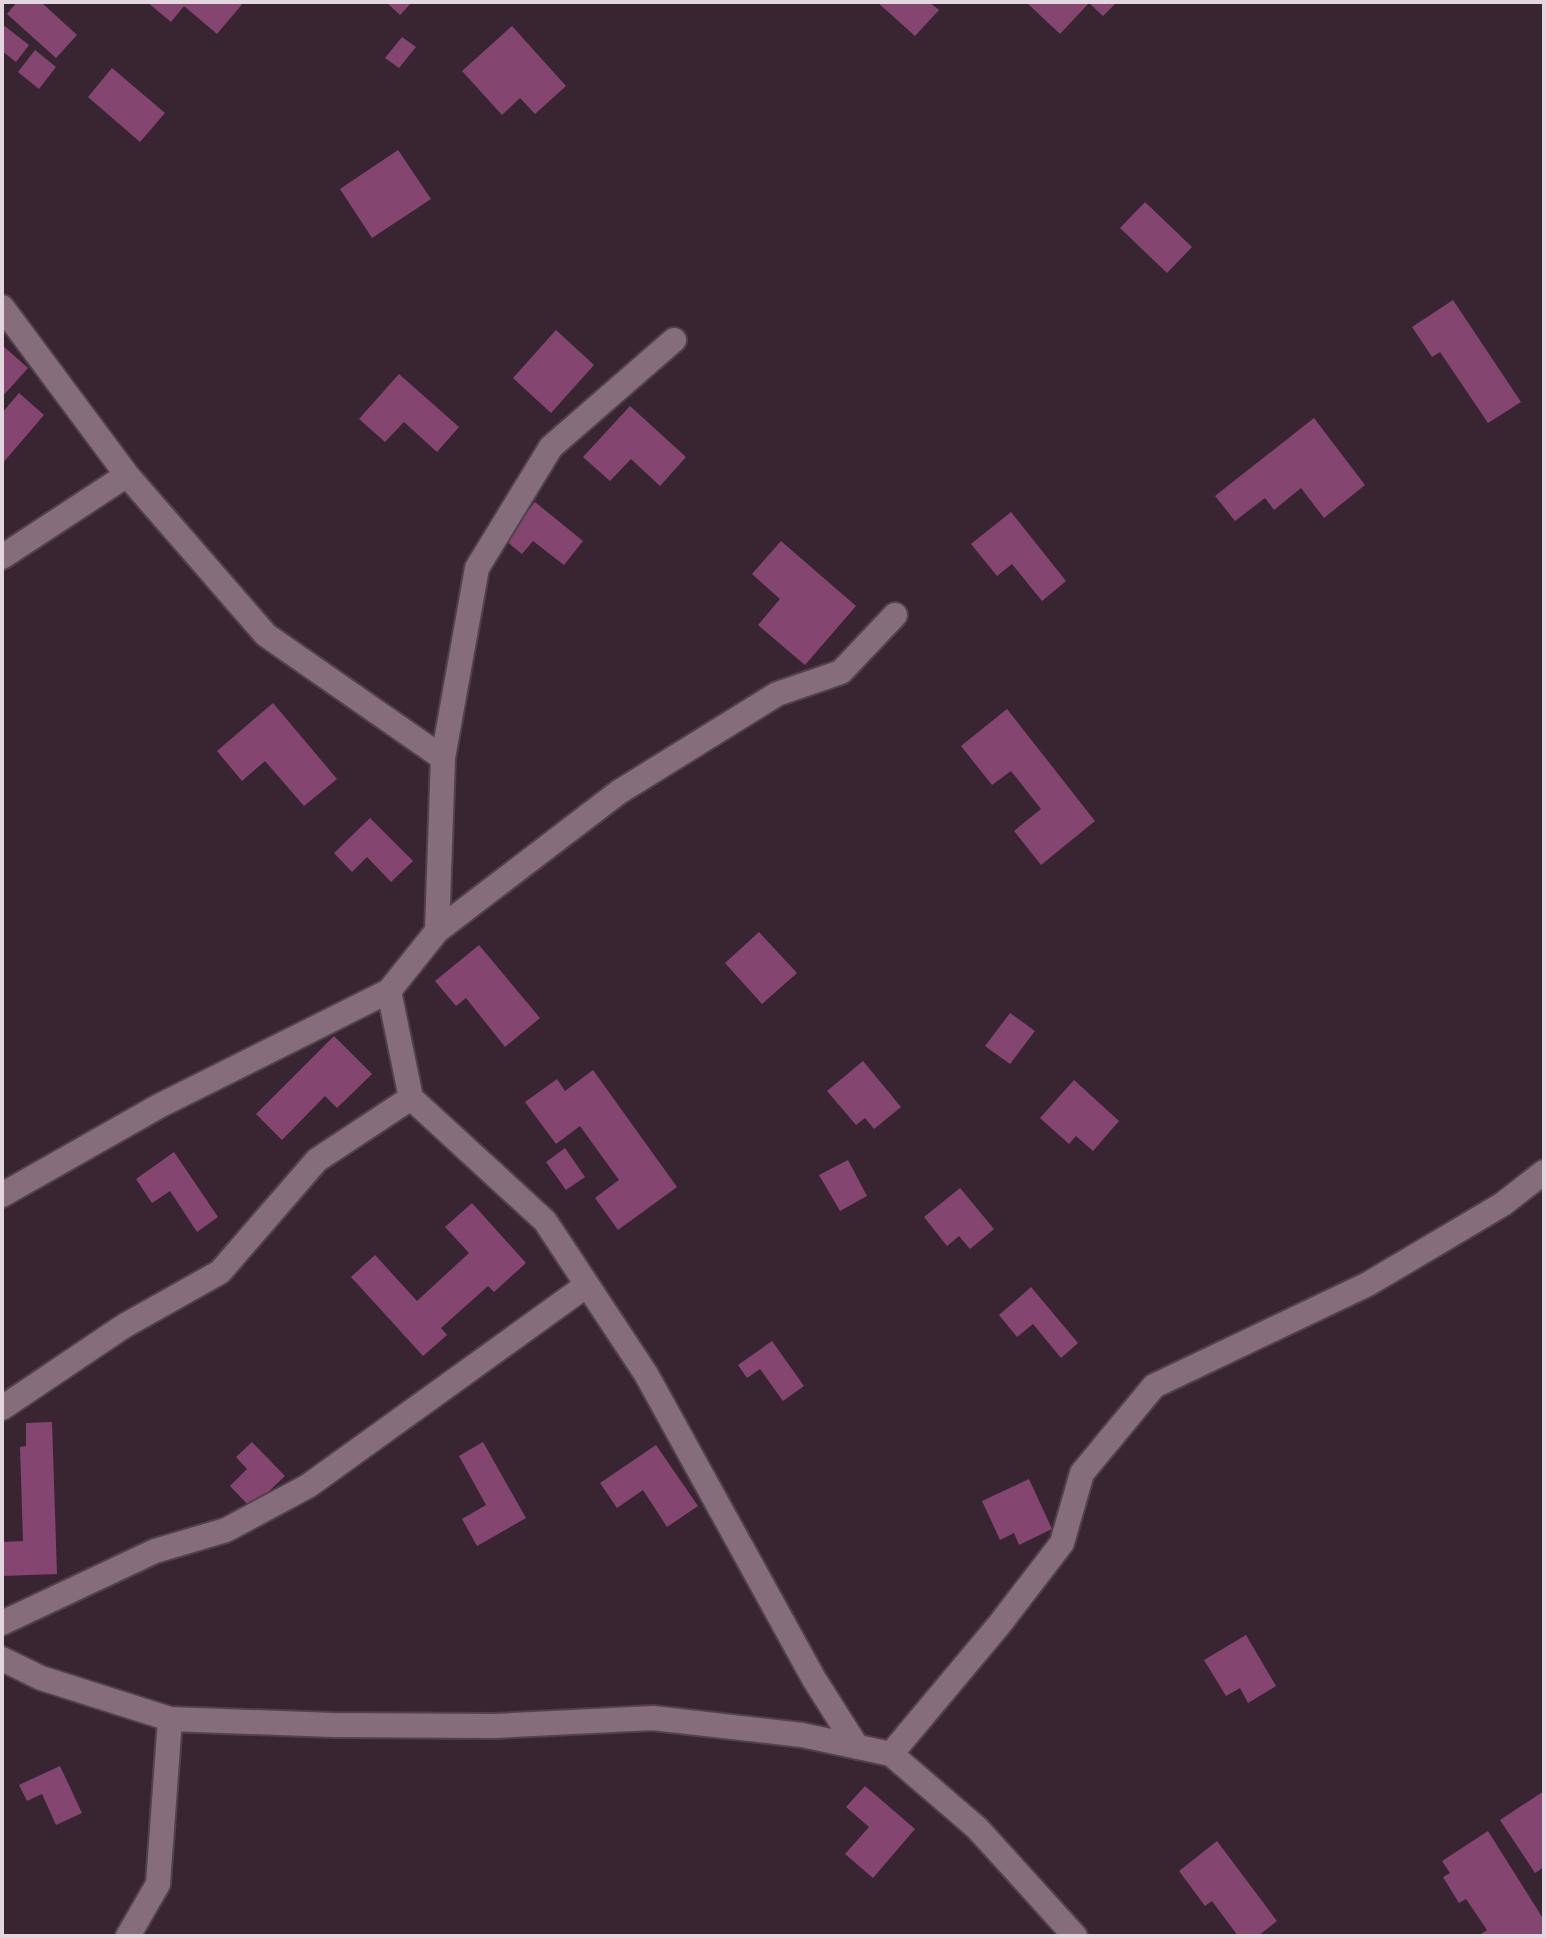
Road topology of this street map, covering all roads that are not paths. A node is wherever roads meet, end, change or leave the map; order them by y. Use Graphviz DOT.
graph roads {
  1 [pos="2,307"];
  2 [pos="674,340"];
  3 [pos="127,475"];
  4 [pos="2,557"];
  5 [pos="895,615"];
  6 [pos="443,758"];
  7 [pos="437,931"];
  8 [pos="389,991"];
  9 [pos="411,1098"];
  10 [pos="1544,1172"];
  11 [pos="2,1195"];
  12 [pos="587,1285"];
  13 [pos="2,1408"];
  14 [pos="2,1623"];
  15 [pos="2,1659"];
  16 [pos="170,1719"];
  17 [pos="857,1747"];
  18 [pos="891,1754"];
  19 [pos="128,1936"];
  20 [pos="1075,1936"];
  1 -- 3 [label="street"];
  2 -- 6 [label="street"];
  3 -- 4 [label="street"];
  3 -- 6 [label="street"];
  5 -- 7 [label="street"];
  6 -- 7 [label="street"];
  7 -- 8 [label="street"];
  8 -- 9 [label="street"];
  8 -- 11 [label="street"];
  9 -- 12 [label="street"];
  9 -- 13 [label="street"];
  10 -- 18 [label="street"];
  12 -- 14 [label="street"];
  12 -- 17 [label="street"];
  15 -- 16 [label="street"];
  16 -- 17 [label="street"];
  16 -- 19 [label="street"];
  17 -- 18 [label="street"];
  18 -- 20 [label="street"];
}
